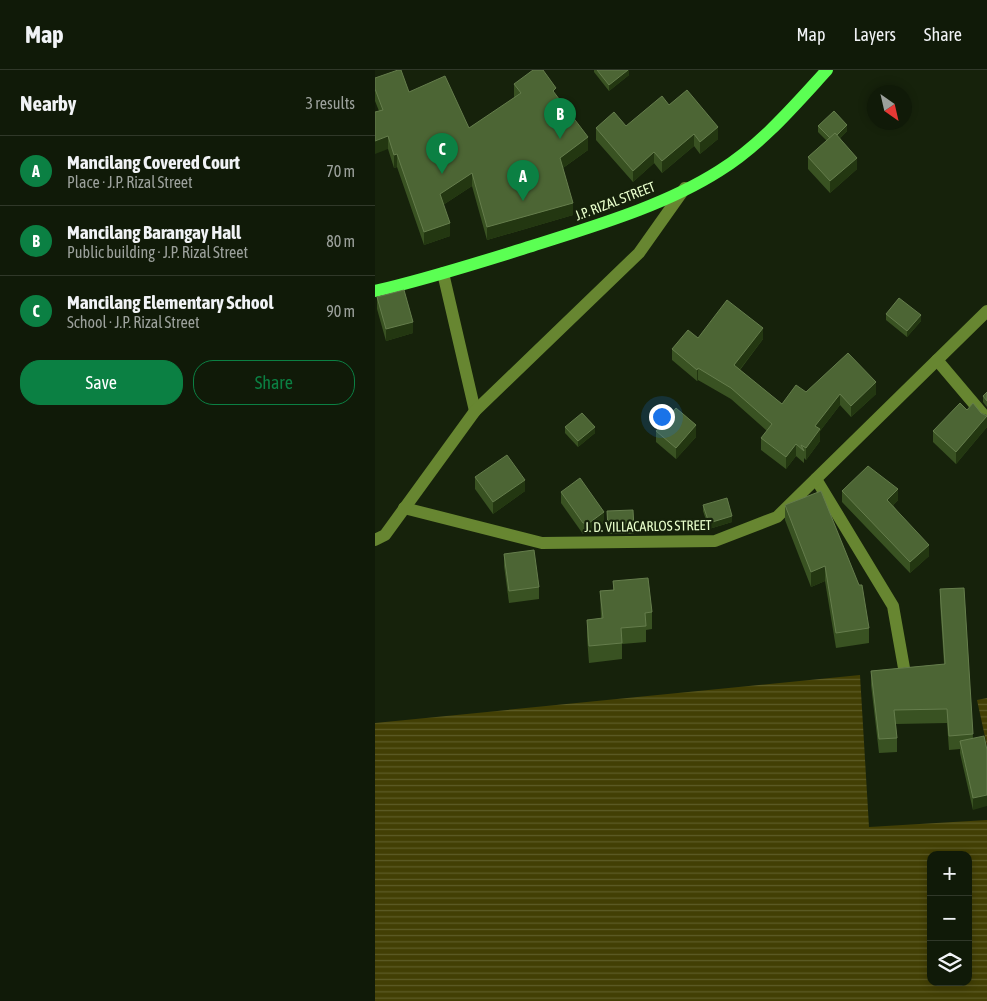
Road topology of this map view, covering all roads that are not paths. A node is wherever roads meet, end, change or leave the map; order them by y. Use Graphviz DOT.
graph roads {
  1 [pos="827,70"];
  2 [pos="685,188"];
  3 [pos="443,273"];
  4 [pos="375,291"];
  5 [pos="987,311"];
  6 [pos="937,360"];
  7 [pos="475,411"];
  8 [pos="987,418"];
  9 [pos="816,478"];
  10 [pos="404,508"];
  11 [pos="375,540"];
  12 [pos="904,668"];
  1 -- 2 [label="main road, J.P. RIZAL STREET"];
  2 -- 3 [label="main road, J.P. RIZAL STREET"];
  2 -- 7 [label="street"];
  3 -- 4 [label="main road, J.P. RIZAL STREET"];
  3 -- 7 [label="street"];
  5 -- 6 [label="street, J. D. VILLACARLOS STREET"];
  6 -- 8 [label="street"];
  6 -- 9 [label="street, J. D. VILLACARLOS STREET"];
  7 -- 10 [label="street"];
  9 -- 10 [label="street, J. D. VILLACARLOS STREET"];
  9 -- 12 [label="street"];
  10 -- 11 [label="street"];
}
